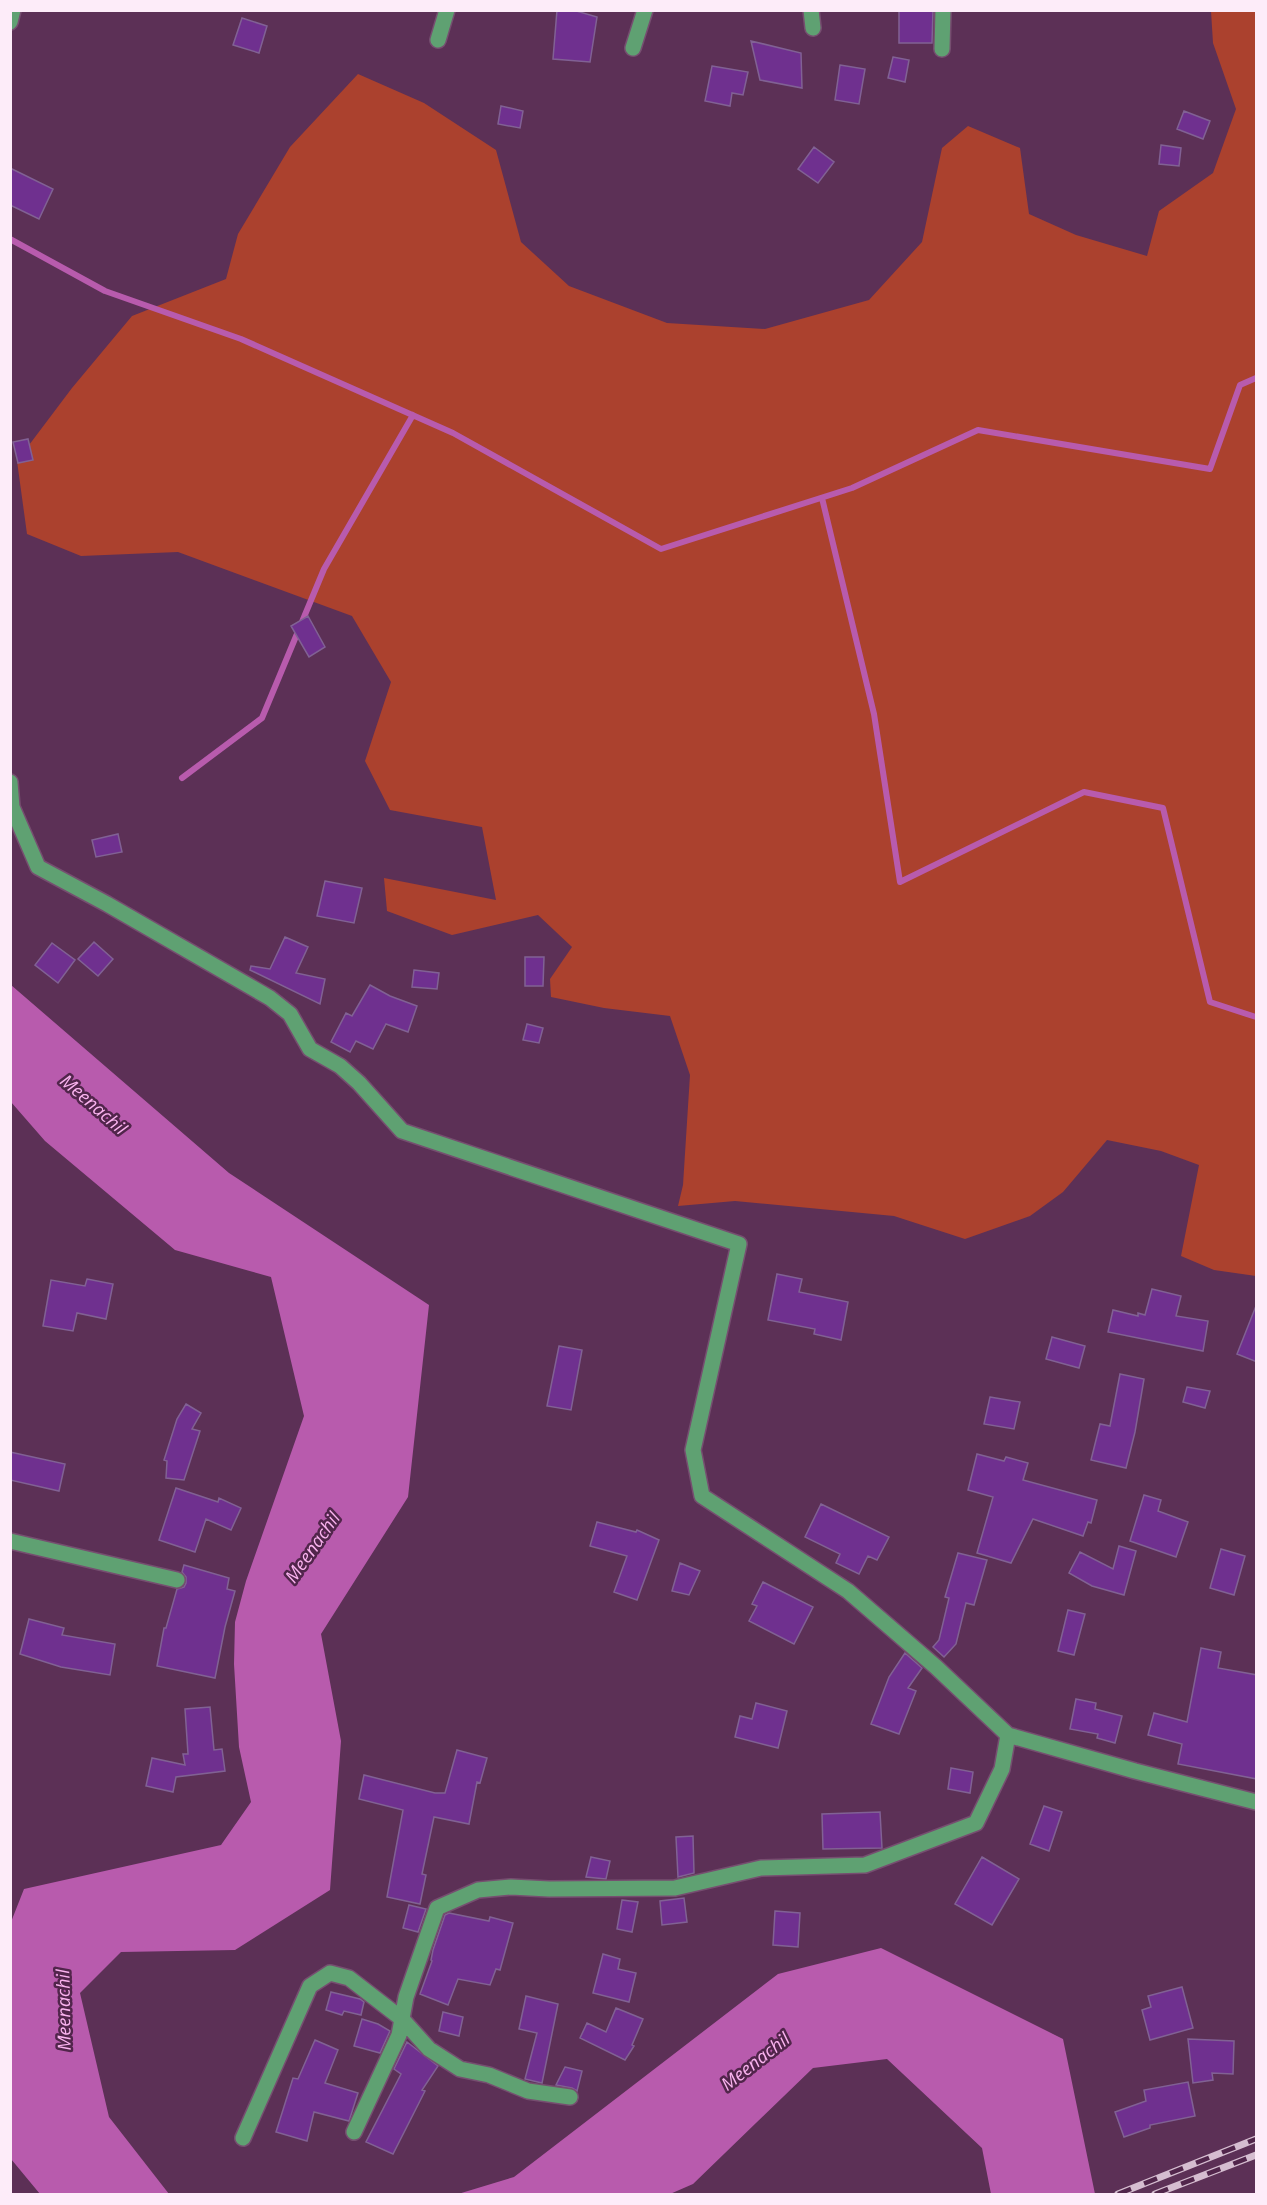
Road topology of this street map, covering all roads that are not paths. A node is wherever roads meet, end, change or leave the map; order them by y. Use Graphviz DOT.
graph roads {
  1 [pos="13,10"];
  2 [pos="447,10"];
  3 [pos="645,10"];
  4 [pos="811,10"];
  5 [pos="943,10"];
  6 [pos="10,22"];
  7 [pos="813,28"];
  8 [pos="438,40"];
  9 [pos="633,48"];
  10 [pos="942,49"];
  11 [pos="10,782"];
  12 [pos="10,1541"];
  13 [pos="177,1580"];
  14 [pos="1008,1735"];
  15 [pos="1257,1802"];
  16 [pos="402,2019"];
  17 [pos="570,2097"];
  18 [pos="354,2132"];
  19 [pos="243,2138"];
  1 -- 6 [label="street"];
  2 -- 8 [label="street"];
  3 -- 9 [label="street"];
  4 -- 7 [label="street"];
  5 -- 10 [label="street"];
  11 -- 14 [label="street"];
  12 -- 13 [label="street"];
  14 -- 15 [label="street"];
  14 -- 16 [label="street"];
  16 -- 17 [label="street"];
  16 -- 18 [label="street"];
  16 -- 19 [label="street"];
}
